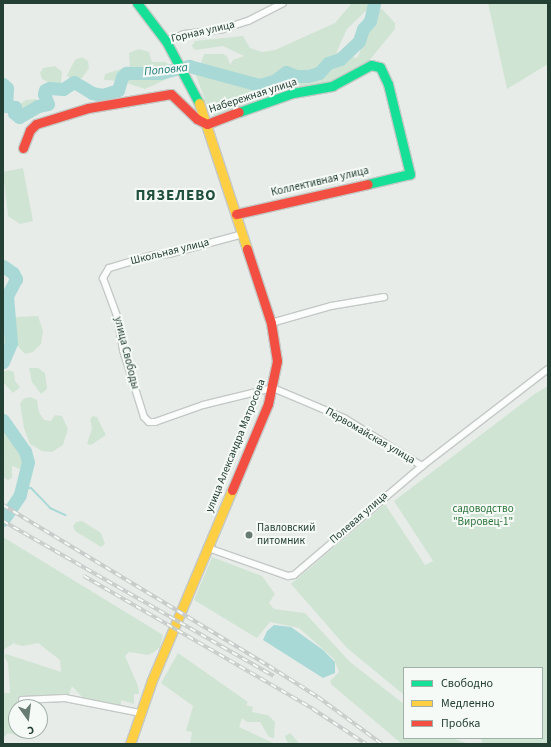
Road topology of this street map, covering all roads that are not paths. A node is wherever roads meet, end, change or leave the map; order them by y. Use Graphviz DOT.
graph roads {
  1 [pos="137,3"];
  2 [pos="283,3"];
  3 [pos="166,41"];
  4 [pos="208,124"];
  5 [pos="23,148"];
  6 [pos="410,174"];
  7 [pos="236,214"];
  8 [pos="243,234"];
  9 [pos="103,278"];
  10 [pos="384,297"];
  11 [pos="271,323"];
  12 [pos="548,369"];
  13 [pos="273,388"];
  14 [pos="422,466"];
  15 [pos="208,548"];
  16 [pos="44,699"];
  17 [pos="140,713"];
  18 [pos="130,744"];
  1 -- 3 [label="main road, улица Александра Матросова"];
  2 -- 3 [label="street, Горная улица"];
  3 -- 4 [label="main road, улица Александра Матросова"];
  4 -- 5 [label="main road, Набережная улица"];
  4 -- 6 [label="main road, Набережная улица"];
  4 -- 7 [label="main road, улица Александра Матросова"];
  6 -- 7 [label="main road, Коллективная улица"];
  7 -- 8 [label="main road, улица Александра Матросова"];
  8 -- 9 [label="street, Школьная улица"];
  8 -- 11 [label="main road, улица Александра Матросова"];
  9 -- 13 [label="street, улица Свободы"];
  10 -- 11 [label="street"];
  11 -- 13 [label="main road, улица Александра Матросова"];
  12 -- 14 [label="street"];
  13 -- 14 [label="street, Первомайская улица"];
  13 -- 15 [label="main road, улица Александра Матросова"];
  14 -- 15 [label="street, Полевая улица"];
  15 -- 17 [label="main road, улица Александра Матросова"];
  16 -- 17 [label="street"];
  17 -- 18 [label="main road, улица Александра Матросова"];
}
